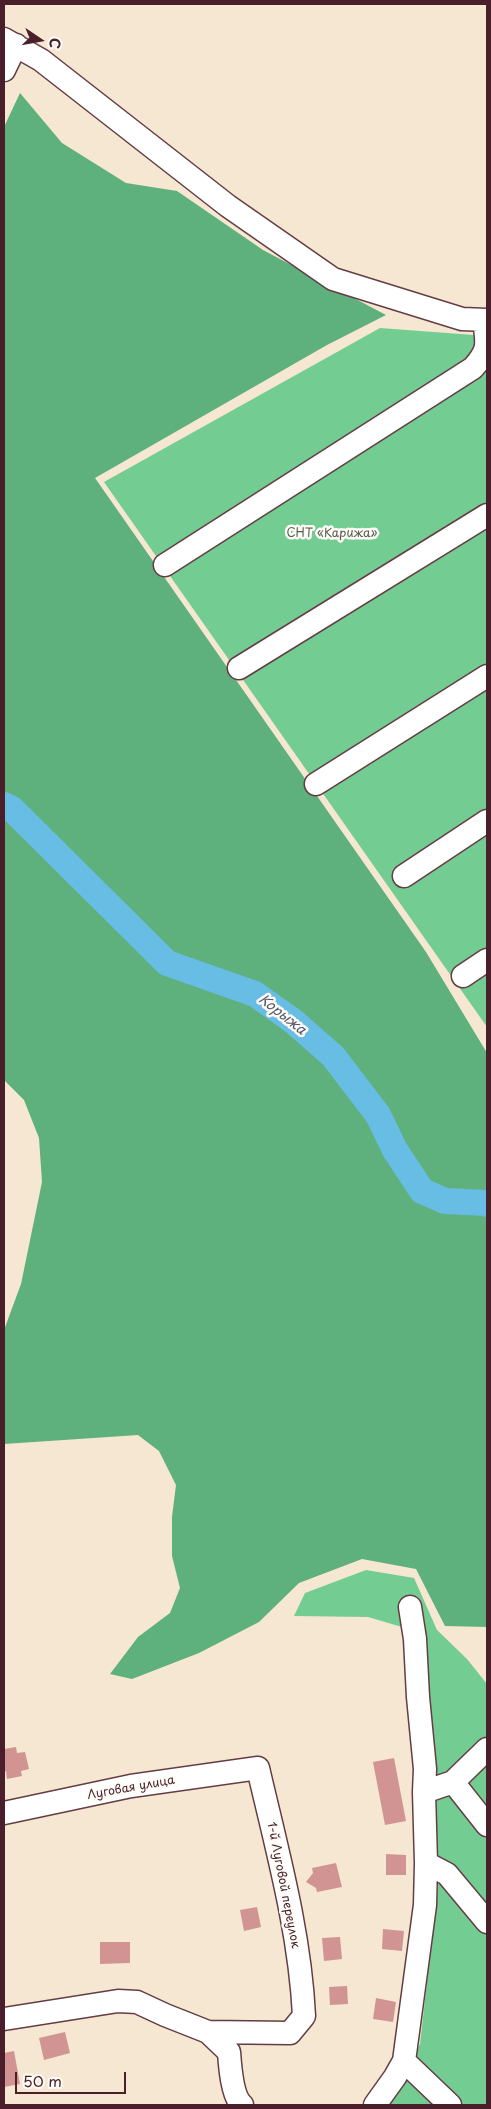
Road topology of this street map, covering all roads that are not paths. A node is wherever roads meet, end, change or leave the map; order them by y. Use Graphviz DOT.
graph roads {
  1 [pos="10,42"];
  2 [pos="4,70"];
  3 [pos="486,320"];
  4 [pos="487,514"];
  5 [pos="165,565"];
  6 [pos="239,668"];
  7 [pos="487,676"];
  8 [pos="316,784"];
  9 [pos="487,821"];
  10 [pos="404,876"];
  11 [pos="487,960"];
  12 [pos="464,976"];
  13 [pos="410,1607"];
  14 [pos="487,1750"];
  15 [pos="258,1768"];
  16 [pos="453,1782"];
  17 [pos="424,1792"];
  18 [pos="4,1813"];
  19 [pos="487,1825"];
  20 [pos="426,1863"];
  21 [pos="487,1922"];
  22 [pos="4,2018"];
  23 [pos="208,2032"];
  24 [pos="404,2061"];
  25 [pos="242,2105"];
  26 [pos="375,2105"];
  27 [pos="450,2105"];
  1 -- 2 [label="street"];
  1 -- 3 [label="street"];
  3 -- 5 [label="street"];
  4 -- 6 [label="street"];
  7 -- 8 [label="street"];
  9 -- 10 [label="street"];
  11 -- 12 [label="street"];
  13 -- 17 [label="street"];
  14 -- 16 [label="street"];
  15 -- 18 [label="street, Луговая улица"];
  15 -- 23 [label="street, 1-й Луговой переулок"];
  16 -- 17 [label="street"];
  16 -- 19 [label="street"];
  17 -- 20 [label="street"];
  20 -- 21 [label="street"];
  20 -- 24 [label="street"];
  22 -- 23 [label="street, 1-й Луговой переулок"];
  23 -- 25 [label="street"];
  24 -- 26 [label="street"];
  24 -- 27 [label="street"];
}
